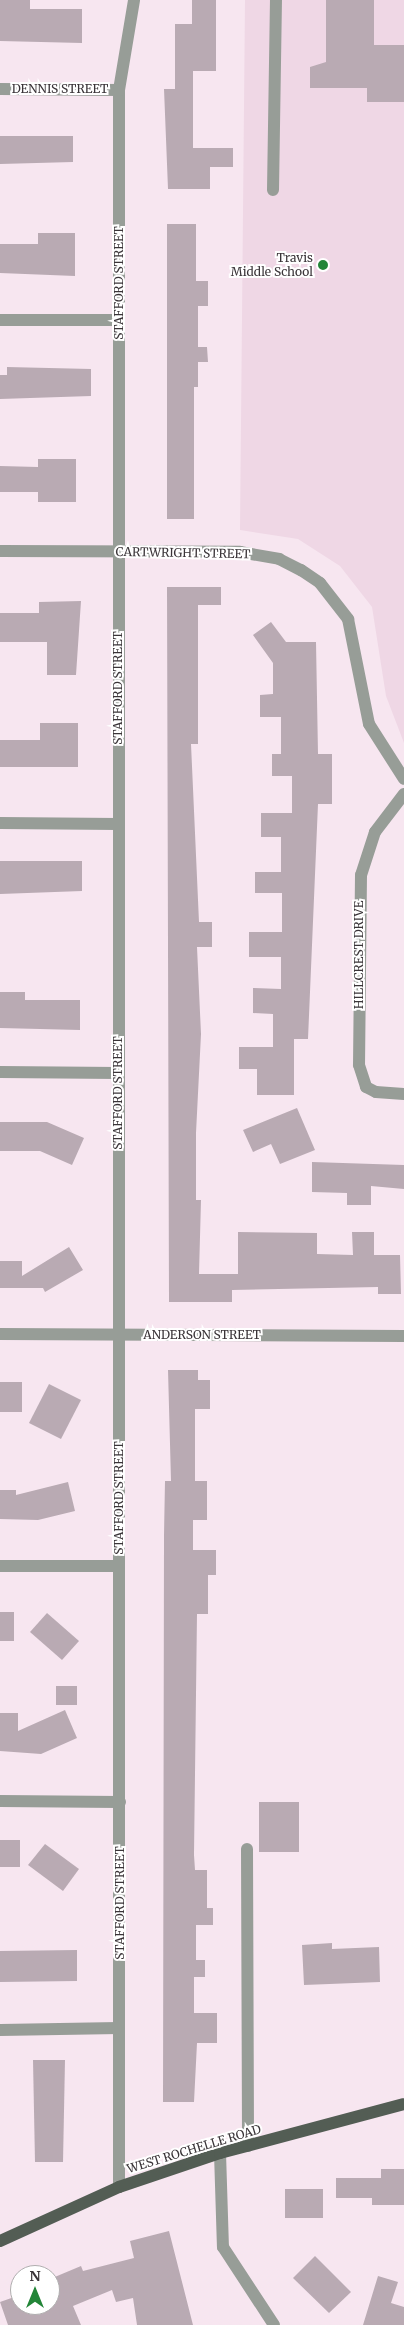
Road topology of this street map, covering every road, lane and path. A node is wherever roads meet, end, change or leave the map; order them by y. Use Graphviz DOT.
graph roads {
  1 [pos="134,0"];
  2 [pos="276,0"];
  3 [pos="0,89"];
  4 [pos="119,90"];
  5 [pos="273,190"];
  6 [pos="0,320"];
  7 [pos="119,320"];
  8 [pos="0,551"];
  9 [pos="118,552"];
  10 [pos="404,779"];
  11 [pos="404,794"];
  12 [pos="0,823"];
  13 [pos="118,824"];
  14 [pos="0,1072"];
  15 [pos="118,1072"];
  16 [pos="404,1094"];
  17 [pos="0,1334"];
  18 [pos="118,1334"];
  19 [pos="404,1336"];
  20 [pos="0,1566"];
  21 [pos="119,1566"];
  22 [pos="0,1801"];
  23 [pos="120,1802"];
  24 [pos="247,1849"];
  25 [pos="119,2028"];
  26 [pos="0,2030"];
  27 [pos="404,2104"];
  28 [pos="248,2146"];
  29 [pos="220,2153"];
  30 [pos="119,2186"];
  31 [pos="0,2241"];
  32 [pos="274,2325"];
  1 -- 4 [label="street, STAFFORD STREET"];
  2 -- 5 [label="street"];
  3 -- 4 [label="street, DENNIS STREET"];
  4 -- 7 [label="street, STAFFORD STREET"];
  6 -- 7 [label="street"];
  7 -- 9 [label="street, STAFFORD STREET"];
  8 -- 9 [label="street, CARTWRIGHT STREET"];
  9 -- 10 [label="street, CARTWRIGHT STREET"];
  9 -- 13 [label="street, STAFFORD STREET"];
  11 -- 16 [label="street, HILLCREST DRIVE"];
  12 -- 13 [label="street"];
  13 -- 15 [label="street, STAFFORD STREET"];
  14 -- 15 [label="street"];
  15 -- 18 [label="street, STAFFORD STREET"];
  17 -- 18 [label="street, ANDERSON STREET"];
  18 -- 19 [label="street, ANDERSON STREET"];
  18 -- 21 [label="street, STAFFORD STREET"];
  20 -- 21 [label="street"];
  21 -- 23 [label="street, STAFFORD STREET"];
  22 -- 23 [label="street"];
  23 -- 25 [label="street, STAFFORD STREET"];
  24 -- 28 [label="street"];
  25 -- 26 [label="street"];
  25 -- 30 [label="street, STAFFORD STREET"];
  27 -- 28 [label="main road, WEST ROCHELLE ROAD"];
  28 -- 29 [label="main road, WEST ROCHELLE ROAD"];
  29 -- 30 [label="main road, WEST ROCHELLE ROAD"];
  29 -- 32 [label="street"];
  30 -- 31 [label="main road, WEST ROCHELLE ROAD"];
}
